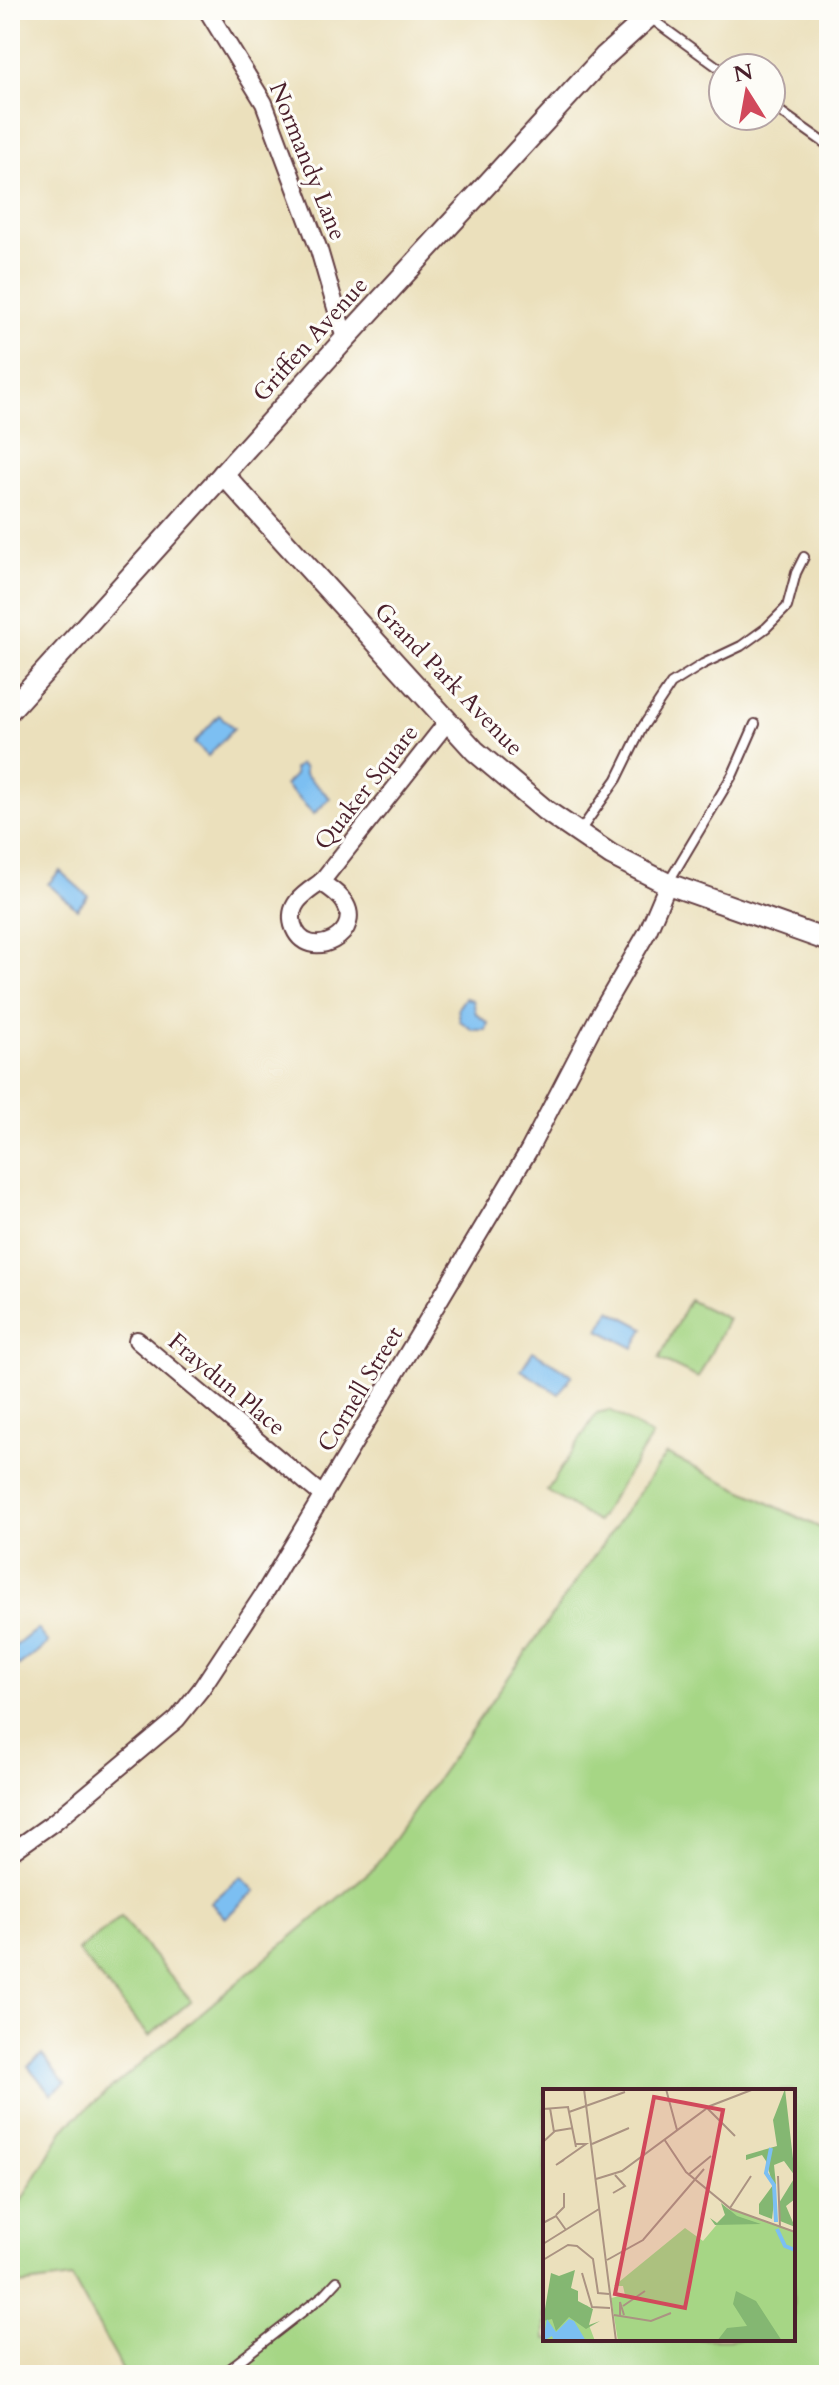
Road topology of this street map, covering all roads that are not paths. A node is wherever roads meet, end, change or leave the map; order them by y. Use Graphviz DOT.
graph roads {
  1 [pos="207,10"];
  2 [pos="652,14"];
  3 [pos="707,58"];
  4 [pos="787,116"];
  5 [pos="829,146"];
  6 [pos="345,339"];
  7 [pos="223,474"];
  8 [pos="804,557"];
  9 [pos="10,710"];
  10 [pos="448,721"];
  11 [pos="755,724"];
  12 [pos="579,831"];
  13 [pos="321,882"];
  14 [pos="668,884"];
  15 [pos="829,941"];
  16 [pos="137,1340"];
  17 [pos="323,1496"];
  18 [pos="10,1853"];
  19 [pos="10,1940"];
  20 [pos="10,1962"];
  21 [pos="337,2281"];
  22 [pos="221,2375"];
  1 -- 6 [label="street, Normandy Lane"];
  2 -- 3 [label="lane"];
  2 -- 6 [label="street, Griffen Avenue"];
  4 -- 5 [label="lane"];
  6 -- 7 [label="street, Griffen Avenue"];
  7 -- 9 [label="street, Griffen Avenue"];
  7 -- 10 [label="street, Grand Park Avenue"];
  8 -- 12 [label="lane"];
  10 -- 12 [label="street, Grand Park Avenue"];
  10 -- 13 [label="street, Quaker Square"];
  11 -- 14 [label="lane"];
  12 -- 14 [label="street, Grand Park Avenue"];
  14 -- 15 [label="street, Grand Park Avenue"];
  14 -- 17 [label="street, Cornell Street"];
  16 -- 17 [label="street, Fraydun Place"];
  17 -- 18 [label="street, Cornell Street"];
  19 -- 20 [label="lane"];
  21 -- 22 [label="lane"];
}
